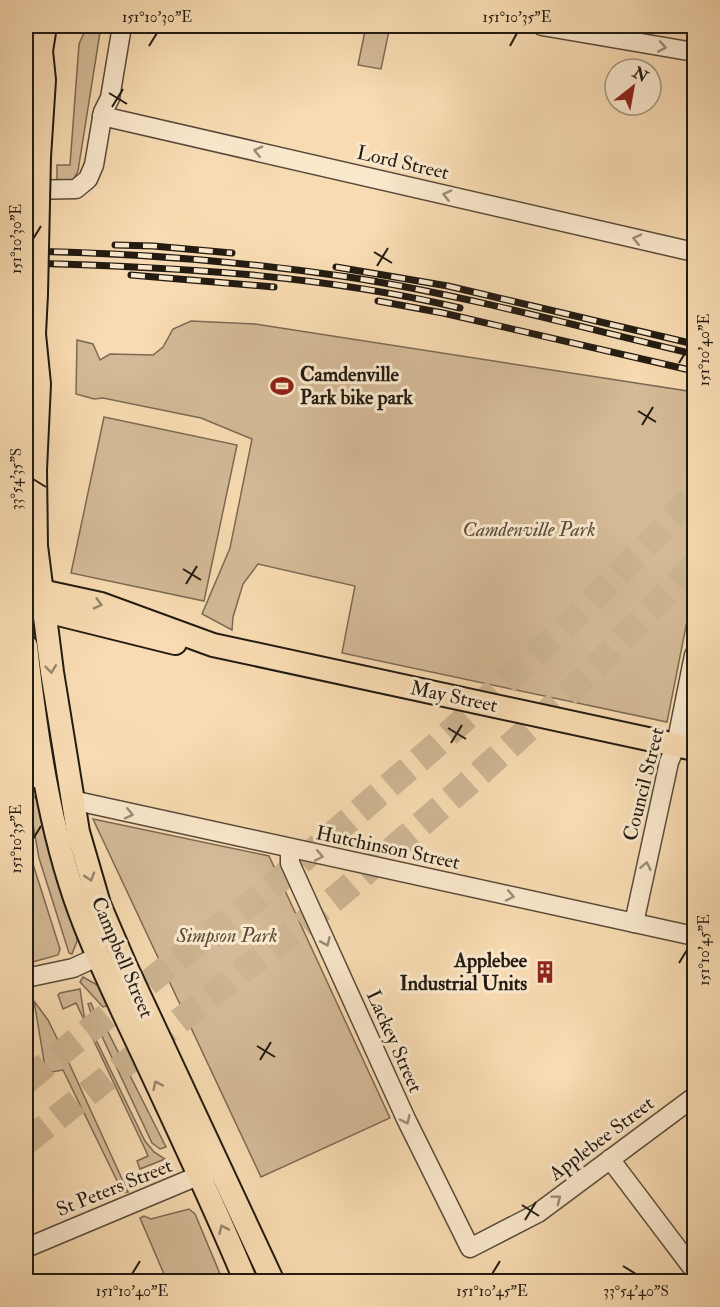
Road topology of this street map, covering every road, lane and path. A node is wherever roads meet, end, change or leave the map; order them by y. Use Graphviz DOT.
graph roads {
  1 [pos="28,26"];
  2 [pos="45,26"];
  3 [pos="59,26"];
  4 [pos="111,26"];
  5 [pos="122,26"];
  6 [pos="543,26"];
  7 [pos="41,51"];
  8 [pos="694,52"];
  9 [pos="44,81"];
  10 [pos="102,114"];
  11 [pos="26,190"];
  12 [pos="694,252"];
  13 [pos="34,334"];
  14 [pos="26,367"];
  15 [pos="34,599"];
  16 [pos="26,646"];
  17 [pos="694,655"];
  18 [pos="685,747"];
  19 [pos="35,778"];
  20 [pos="72,800"];
  21 [pos="290,849"];
  22 [pos="634,923"];
  23 [pos="694,936"];
  24 [pos="98,957"];
  25 [pos="26,978"];
  26 [pos="694,1096"];
  27 [pos="610,1159"];
  28 [pos="220,1167"];
  29 [pos="199,1176"];
  30 [pos="26,1248"];
  31 [pos="470,1248"];
  32 [pos="694,1270"];
  33 [pos="246,1281"];
  34 [pos="273,1281"];
  1 -- 7 [label="street"];
  2 -- 7 [label="main road"];
  3 -- 9 [label="main road"];
  4 -- 10 [label="street"];
  5 -- 10 [label="street"];
  6 -- 8 [label="street, one-way"];
  7 -- 9 [label="main road"];
  9 -- 13 [label="main road, bridge"];
  10 -- 11 [label="street"];
  12 -- 10 [label="street, Lord Street, one-way"];
  13 -- 14 [label="main road"];
  13 -- 15 [label="main road, Campbell Street"];
  15 -- 18 [label="main road, May Street"];
  15 -- 20 [label="main road, Campbell Street, one-way"];
  16 -- 19 [label="main road, Campbell Street"];
  17 -- 18 [label="street, Council Street"];
  22 -- 18 [label="street, Council Street, one-way"];
  19 -- 24 [label="main road, Campbell Street"];
  20 -- 21 [label="street, Hutchinson Street, one-way"];
  20 -- 28 [label="main road, Campbell Street, one-way"];
  21 -- 22 [label="street, Hutchinson Street, one-way"];
  21 -- 31 [label="street, Lackey Street, one-way"];
  22 -- 23 [label="street, Hutchinson Street"];
  24 -- 25 [label="street"];
  29 -- 24 [label="main road, Campbell Street, one-way"];
  26 -- 27 [label="street, Applebee Street"];
  31 -- 27 [label="street, Applebee Street, one-way"];
  27 -- 32 [label="street"];
  28 -- 29 [label="street, St Peters Street"];
  28 -- 34 [label="main road, Campbell Street"];
  29 -- 30 [label="street, St Peters Street"];
  33 -- 29 [label="main road, Campbell Street, one-way"];
}
